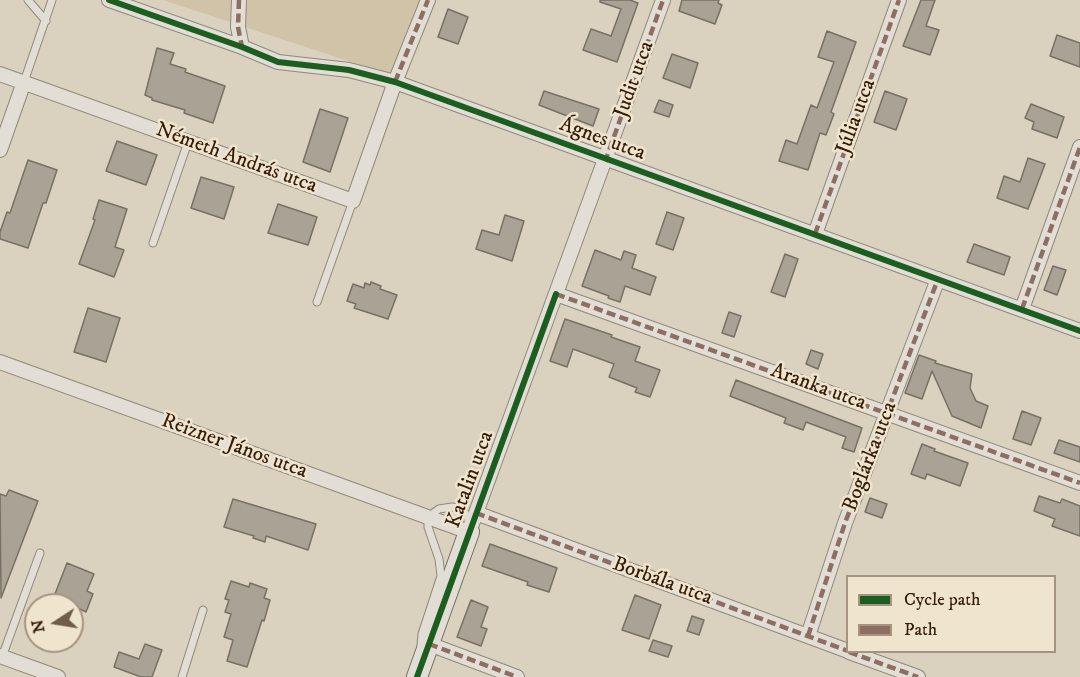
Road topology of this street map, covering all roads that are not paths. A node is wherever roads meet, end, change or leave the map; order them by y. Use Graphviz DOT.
graph roads {
  1 [pos="27,0"];
  2 [pos="52,0"];
  3 [pos="109,0"];
  4 [pos="239,0"];
  5 [pos="428,0"];
  6 [pos="663,0"];
  7 [pos="899,0"];
  8 [pos="46,21"];
  9 [pos="242,46"];
  10 [pos="0,74"];
  11 [pos="24,82"];
  12 [pos="395,82"];
  13 [pos="188,142"];
  14 [pos="1080,147"];
  15 [pos="0,150"];
  16 [pos="606,159"];
  17 [pos="353,201"];
  18 [pos="815,234"];
  19 [pos="153,243"];
  20 [pos="938,279"];
  21 [pos="556,294"];
  22 [pos="317,302"];
  23 [pos="1022,309"];
  24 [pos="1080,331"];
  25 [pos="0,362"];
  26 [pos="888,414"];
  27 [pos="1080,483"];
  28 [pos="476,513"];
  29 [pos="428,517"];
  30 [pos="469,532"];
  31 [pos="40,554"];
  32 [pos="203,610"];
  33 [pos="808,636"];
  34 [pos="429,644"];
  35 [pos="846,650"];
  36 [pos="853,653"];
  37 [pos="1,657"];
  38 [pos="419,671"];
  39 [pos="58,677"];
  40 [pos="182,677"];
  41 [pos="517,677"];
  42 [pos="918,677"];
  1 -- 8 [label="lane"];
  2 -- 8 [label="lane"];
  3 -- 9 [label="street, Ágnes utca"];
  4 -- 9 [label="street"];
  5 -- 12 [label="street"];
  6 -- 16 [label="street, Judit utca"];
  7 -- 18 [label="street, Júlia utca"];
  8 -- 11 [label="lane"];
  9 -- 12 [label="street, Ágnes utca"];
  10 -- 11 [label="street, Németh András utca"];
  11 -- 13 [label="street, Németh András utca"];
  11 -- 15 [label="street"];
  12 -- 16 [label="street, Ágnes utca"];
  12 -- 17 [label="street"];
  13 -- 17 [label="street, Németh András utca"];
  13 -- 19 [label="lane"];
  14 -- 23 [label="street"];
  16 -- 18 [label="street, Ágnes utca"];
  16 -- 21 [label="street, Katalin utca"];
  17 -- 22 [label="lane"];
  18 -- 20 [label="street, Ágnes utca"];
  20 -- 23 [label="street, Ágnes utca"];
  20 -- 26 [label="street, Boglárka utca"];
  21 -- 26 [label="street, Aranka utca"];
  21 -- 28 [label="street, Katalin utca"];
  23 -- 24 [label="street, Ágnes utca"];
  25 -- 29 [label="street, Reizner János utca"];
  26 -- 27 [label="street, Aranka utca"];
  26 -- 33 [label="street, Boglárka utca"];
  28 -- 30 [label="street, Katalin utca"];
  28 -- 33 [label="street, Borbála utca"];
  29 -- 30 [label="street, Reizner János utca"];
  29 -- 30 [label="lane"];
  29 -- 38 [label="lane"];
  30 -- 34 [label="street, Katalin utca"];
  31 -- 37 [label="lane"];
  32 -- 40 [label="lane"];
  33 -- 35 [label="street, Borbála utca"];
  34 -- 38 [label="street, Katalin utca"];
  34 -- 41 [label="street"];
  36 -- 42 [label="street, Borbála utca"];
  37 -- 39 [label="street"];
}
